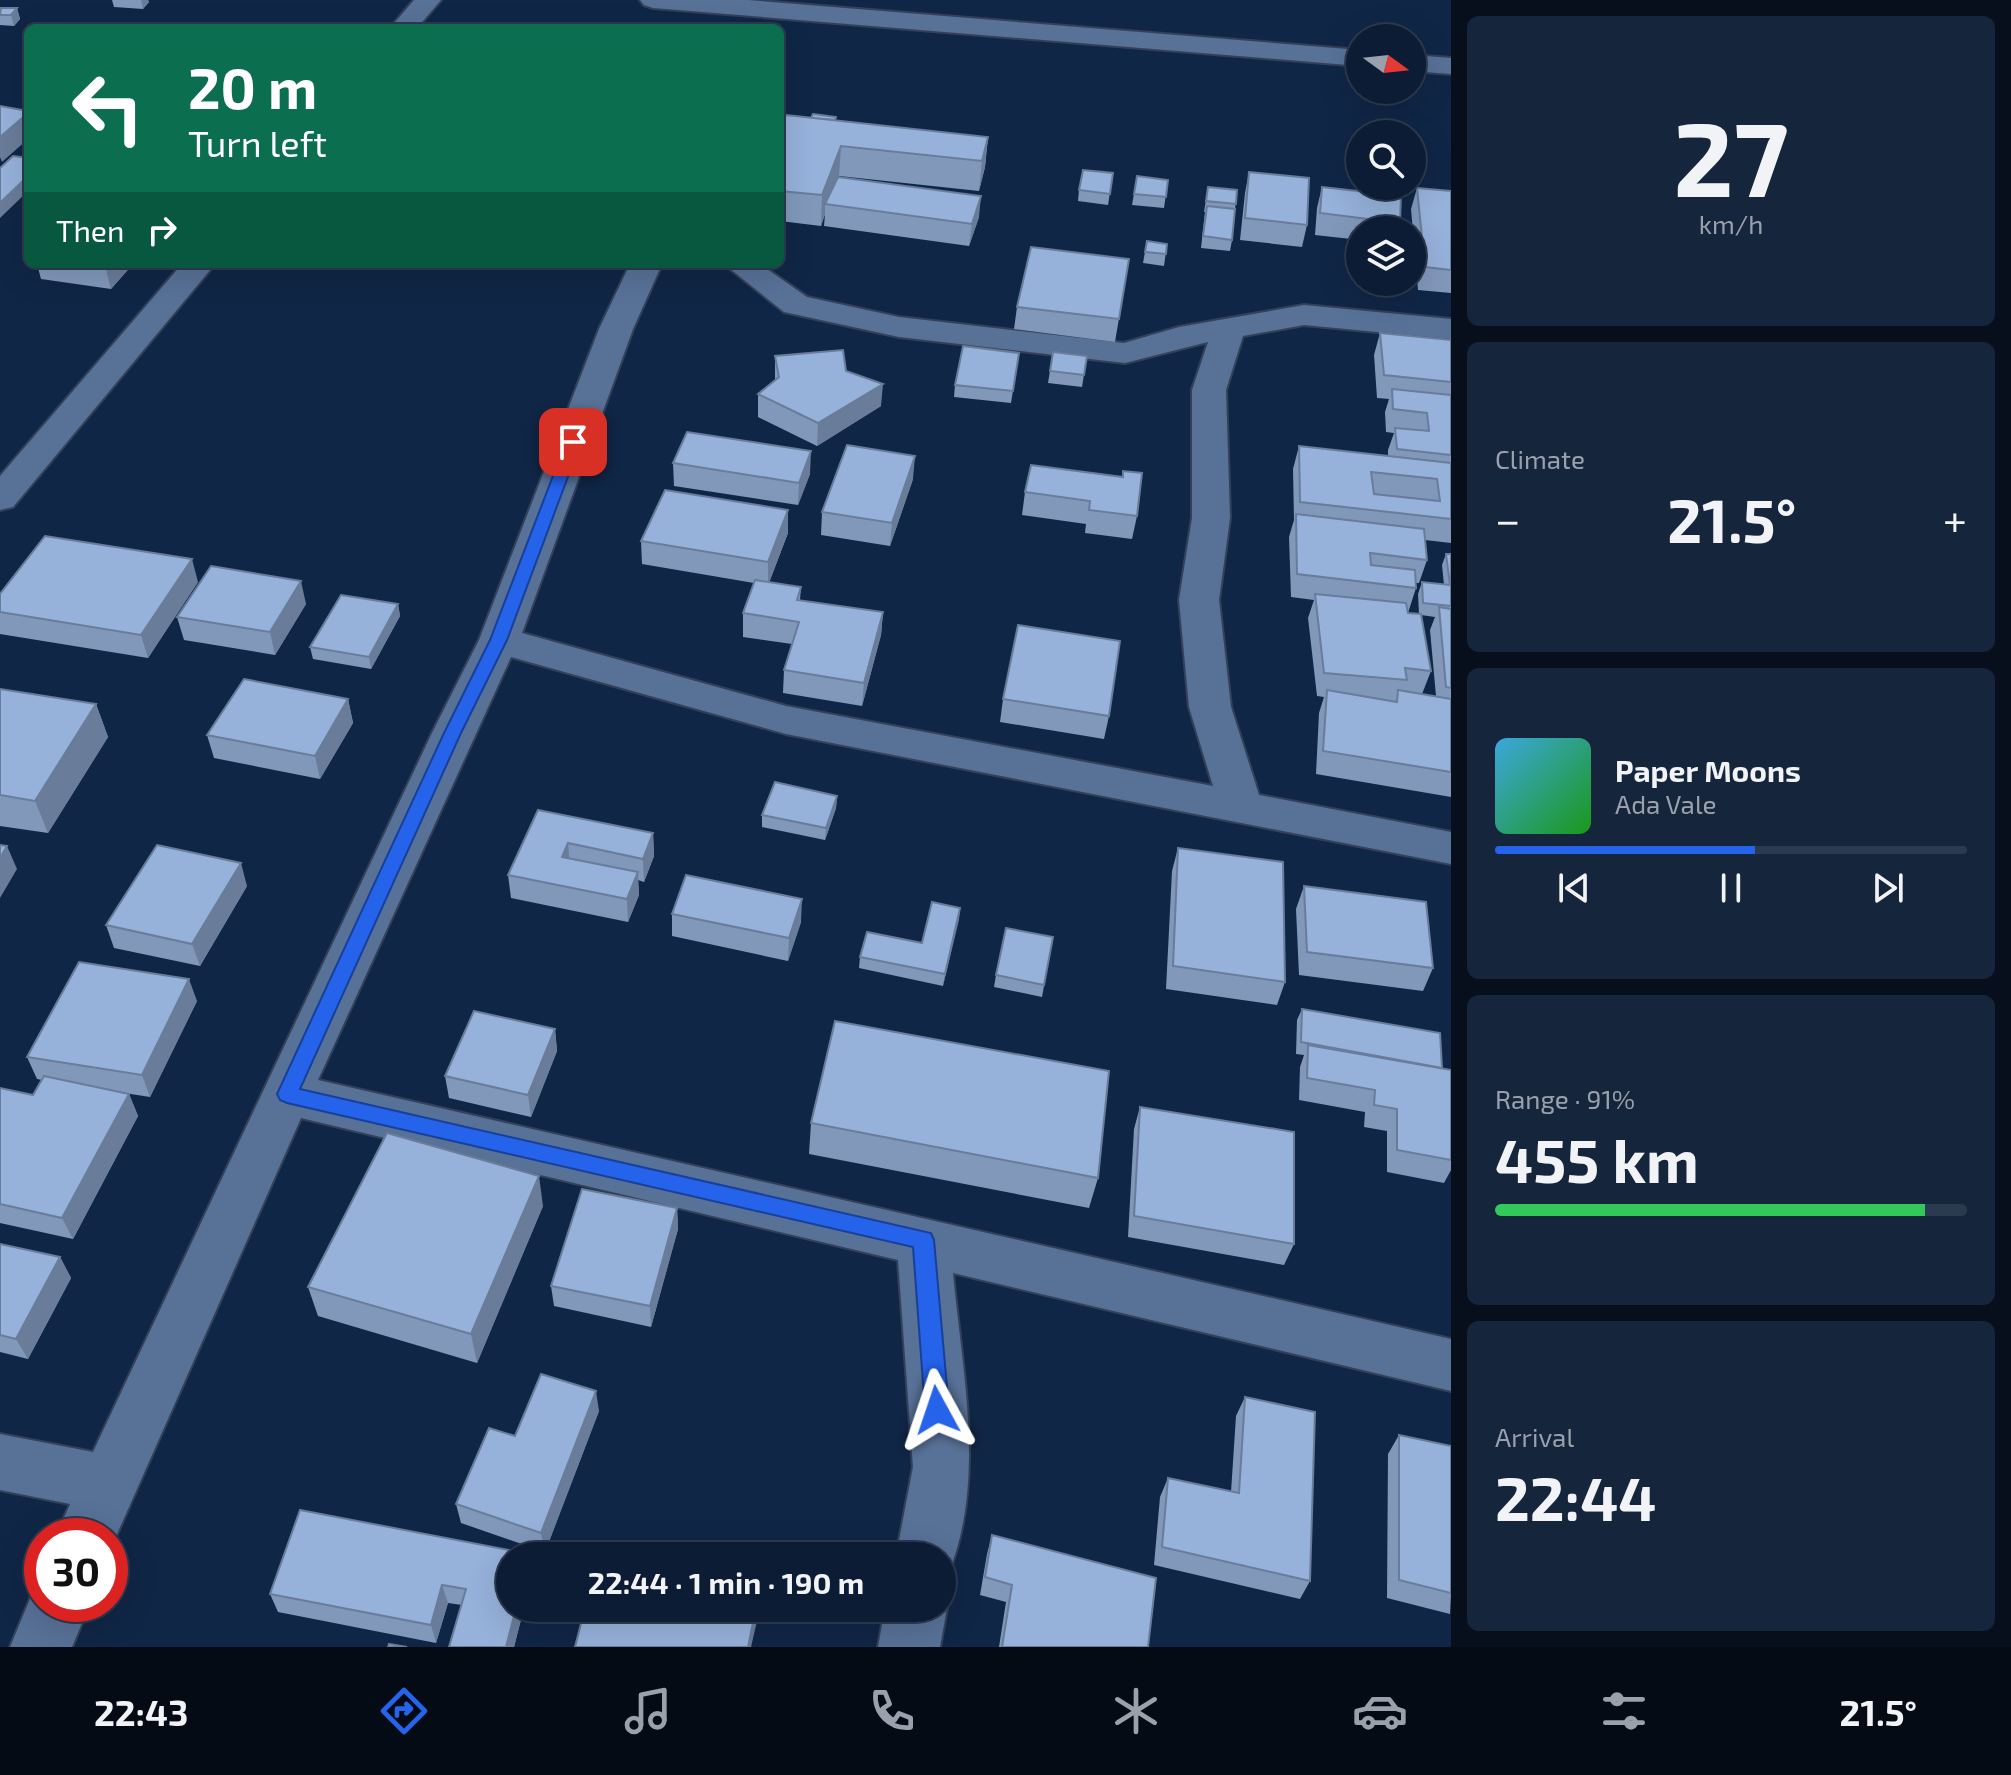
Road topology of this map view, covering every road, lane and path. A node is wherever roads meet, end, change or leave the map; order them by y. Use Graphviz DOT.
graph roads {
  1 [pos="428,0"];
  2 [pos="653,0"];
  3 [pos="760,19"];
  4 [pos="407,24"];
  5 [pos="1346,57"];
  6 [pos="1426,64"];
  7 [pos="1451,66"];
  8 [pos="196,268"];
  9 [pos="644,268"];
  10 [pos="745,268"];
  11 [pos="1229,328"];
  12 [pos="1451,329"];
  13 [pos="1146,347"];
  14 [pos="1212,378"];
  15 [pos="0,499"];
  16 [pos="499,640"];
  17 [pos="1241,808"];
  18 [pos="1451,848"];
  19 [pos="287,1094"];
  20 [pos="923,1240"];
  21 [pos="1451,1365"];
  22 [pos="0,1462"];
  23 [pos="108,1483"];
  24 [pos="93,1518"];
  25 [pos="929,1542"];
  26 [pos="51,1622"];
  27 [pos="913,1622"];
  28 [pos="41,1647"];
  29 [pos="909,1647"];
  1 -- 4 [label="street"];
  2 -- 3 [label="street"];
  3 -- 5 [label="street"];
  6 -- 7 [label="street"];
  8 -- 15 [label="street"];
  9 -- 16 [label="street"];
  10 -- 13 [label="street"];
  11 -- 12 [label="street"];
  11 -- 13 [label="street"];
  11 -- 14 [label="street"];
  13 -- 14 [label="street"];
  14 -- 17 [label="street"];
  16 -- 17 [label="street"];
  16 -- 19 [label="street"];
  17 -- 18 [label="street"];
  19 -- 20 [label="street"];
  19 -- 23 [label="street"];
  20 -- 21 [label="street"];
  20 -- 25 [label="street"];
  22 -- 23 [label="street"];
  23 -- 24 [label="street"];
  26 -- 28 [label="street"];
  27 -- 29 [label="street"];
}
